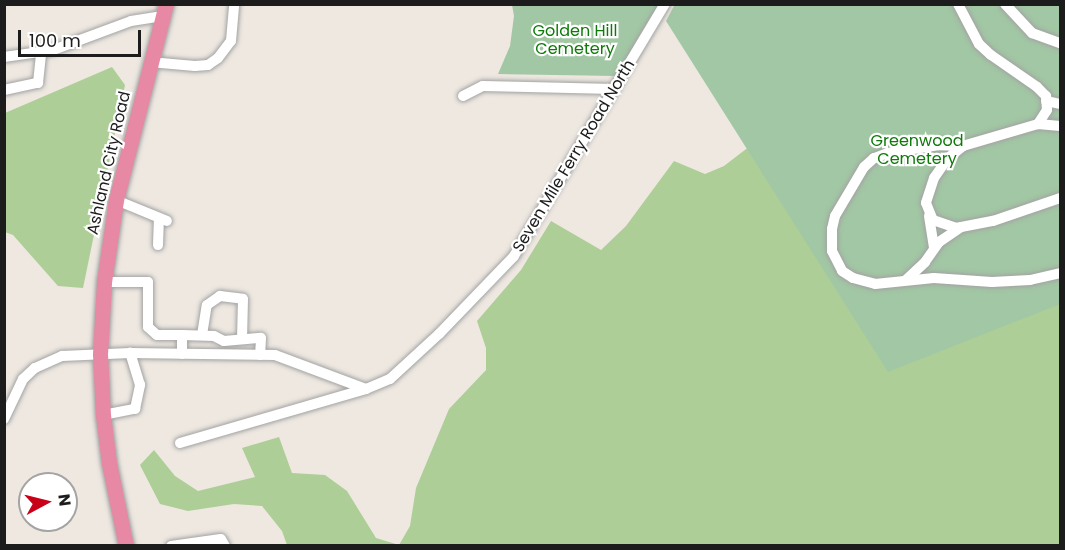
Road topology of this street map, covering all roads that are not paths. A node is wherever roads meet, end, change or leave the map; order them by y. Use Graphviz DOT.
graph roads {
  1 [pos="234,4"];
  2 [pos="665,4"];
  3 [pos="958,4"];
  4 [pos="1005,4"];
  5 [pos="164,10"];
  6 [pos="1060,43"];
  7 [pos="41,52"];
  8 [pos="4,57"];
  9 [pos="150,62"];
  10 [pos="615,89"];
  11 [pos="4,90"];
  12 [pos="463,96"];
  13 [pos="1046,101"];
  14 [pos="1060,104"];
  15 [pos="1038,124"];
  16 [pos="1060,126"];
  17 [pos="963,146"];
  18 [pos="1060,198"];
  19 [pos="116,200"];
  20 [pos="929,216"];
  21 [pos="962,227"];
  22 [pos="158,245"];
  23 [pos="932,251"];
  24 [pos="1060,273"];
  25 [pos="940,278"];
  26 [pos="906,280"];
  27 [pos="104,282"];
  28 [pos="182,335"];
  29 [pos="202,335"];
  30 [pos="242,339"];
  31 [pos="130,353"];
  32 [pos="100,354"];
  33 [pos="182,354"];
  34 [pos="260,355"];
  35 [pos="366,389"];
  36 [pos="104,415"];
  37 [pos="4,419"];
  38 [pos="180,443"];
  39 [pos="126,546"];
  40 [pos="171,546"];
  41 [pos="225,546"];
  1 -- 9 [label="street"];
  2 -- 10 [label="street, Seven Mile Ferry Road North"];
  3 -- 13 [label="street"];
  4 -- 6 [label="street"];
  5 -- 7 [label="street"];
  5 -- 9 [label="highway, Ashland City Road"];
  7 -- 8 [label="street"];
  7 -- 11 [label="street"];
  9 -- 19 [label="highway, Ashland City Road"];
  10 -- 12 [label="street"];
  10 -- 35 [label="street, Seven Mile Ferry Road North"];
  13 -- 14 [label="street"];
  13 -- 15 [label="street"];
  15 -- 16 [label="street"];
  15 -- 17 [label="street"];
  17 -- 20 [label="street"];
  17 -- 26 [label="street"];
  18 -- 21 [label="street"];
  19 -- 22 [label="street"];
  19 -- 27 [label="highway, Ashland City Road"];
  20 -- 21 [label="street"];
  20 -- 23 [label="street"];
  21 -- 23 [label="street"];
  23 -- 25 [label="street"];
  23 -- 26 [label="street"];
  24 -- 25 [label="street"];
  25 -- 26 [label="street"];
  27 -- 28 [label="street"];
  27 -- 32 [label="highway, Ashland City Road"];
  28 -- 29 [label="street"];
  28 -- 33 [label="street"];
  29 -- 30 [label="street"];
  29 -- 30 [label="street"];
  30 -- 34 [label="street"];
  31 -- 32 [label="street"];
  31 -- 33 [label="street"];
  31 -- 36 [label="street"];
  32 -- 36 [label="highway, Ashland City Road"];
  32 -- 37 [label="street"];
  33 -- 34 [label="street"];
  34 -- 35 [label="street"];
  35 -- 38 [label="street, Seven Mile Ferry Road North"];
  36 -- 39 [label="highway, Ashland City Road"];
  40 -- 41 [label="street"];
}
